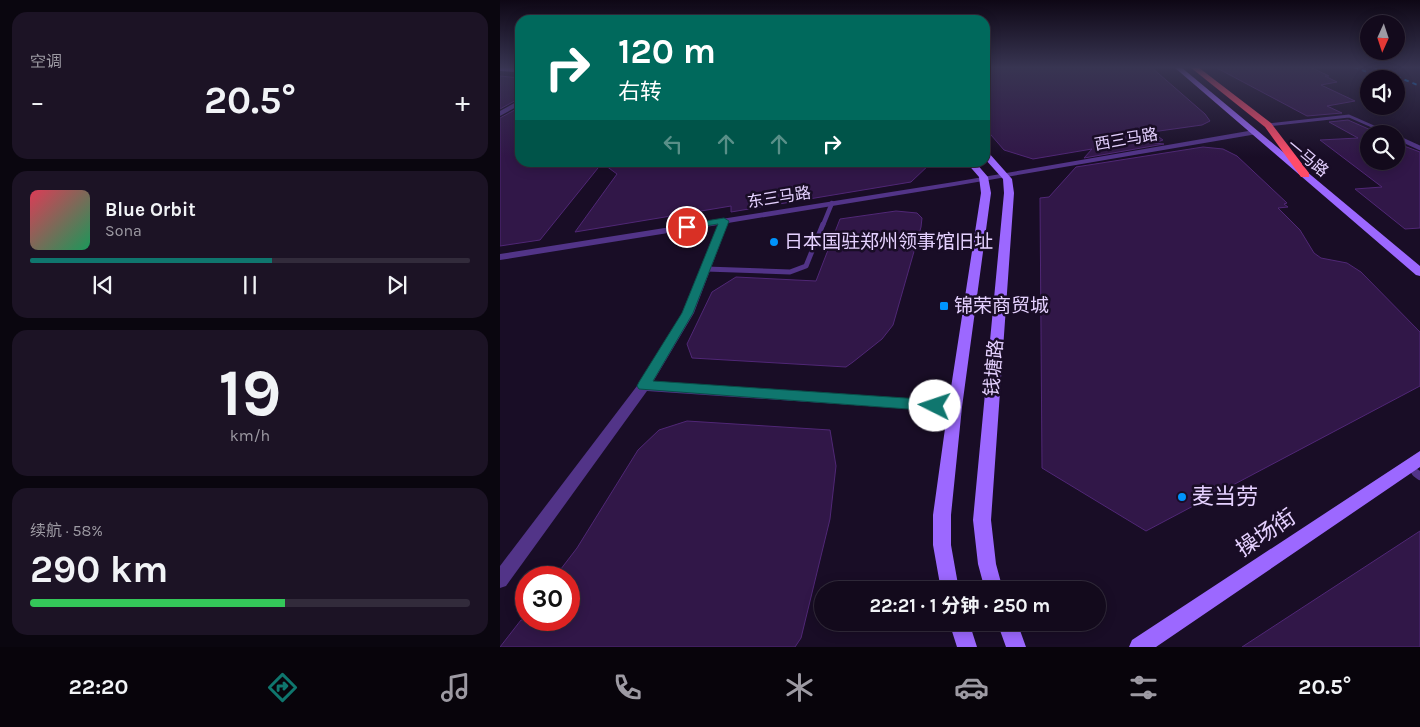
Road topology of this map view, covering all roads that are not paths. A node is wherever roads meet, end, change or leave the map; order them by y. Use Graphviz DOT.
graph roads {
  1 [pos="1213,97"];
  2 [pos="1233,97"];
  3 [pos="515,105"];
  4 [pos="500,114"];
  5 [pos="1268,125"];
  6 [pos="1370,125"];
  7 [pos="1254,132"];
  8 [pos="1405,141"];
  9 [pos="1420,148"];
  10 [pos="990,160"];
  11 [pos="974,167"];
  12 [pos="1003,174"];
  13 [pos="1305,175"];
  14 [pos="984,178"];
  15 [pos="832,203"];
  16 [pos="724,221"];
  17 [pos="500,257"];
  18 [pos="706,269"];
  19 [pos="1420,272"];
  20 [pos="644,386"];
  21 [pos="955,407"];
  22 [pos="1416,467"];
  23 [pos="500,580"];
  24 [pos="948,581"];
  25 [pos="992,581"];
  26 [pos="962,631"];
  27 [pos="1010,631"];
  28 [pos="967,647"];
  29 [pos="1016,647"];
  30 [pos="1139,647"];
  1 -- 7 [label="main road, 一马路"];
  2 -- 5 [label="highway"];
  3 -- 4 [label="street"];
  5 -- 6 [label="lane"];
  5 -- 13 [label="highway"];
  7 -- 12 [label="street, 西三马路"];
  7 -- 13 [label="main road, 一马路"];
  8 -- 9 [label="lane"];
  10 -- 12 [label="main road, 钱塘路"];
  11 -- 14 [label="main road"];
  12 -- 14 [label="street, 东三马路"];
  12 -- 25 [label="main road, 钱塘路"];
  13 -- 19 [label="main road, 一马路"];
  14 -- 15 [label="street, 东三马路"];
  14 -- 21 [label="main road, 钱塘路"];
  15 -- 16 [label="street, 东三马路"];
  15 -- 18 [label="lane"];
  16 -- 17 [label="street, 东三马路"];
  16 -- 18 [label="street"];
  18 -- 20 [label="street"];
  20 -- 21 [label="street"];
  20 -- 23 [label="street"];
  21 -- 24 [label="main road, 钱塘路"];
  22 -- 30 [label="main road, 操场街"];
  26 -- 28 [label="main road"];
  27 -- 29 [label="main road"];
}
